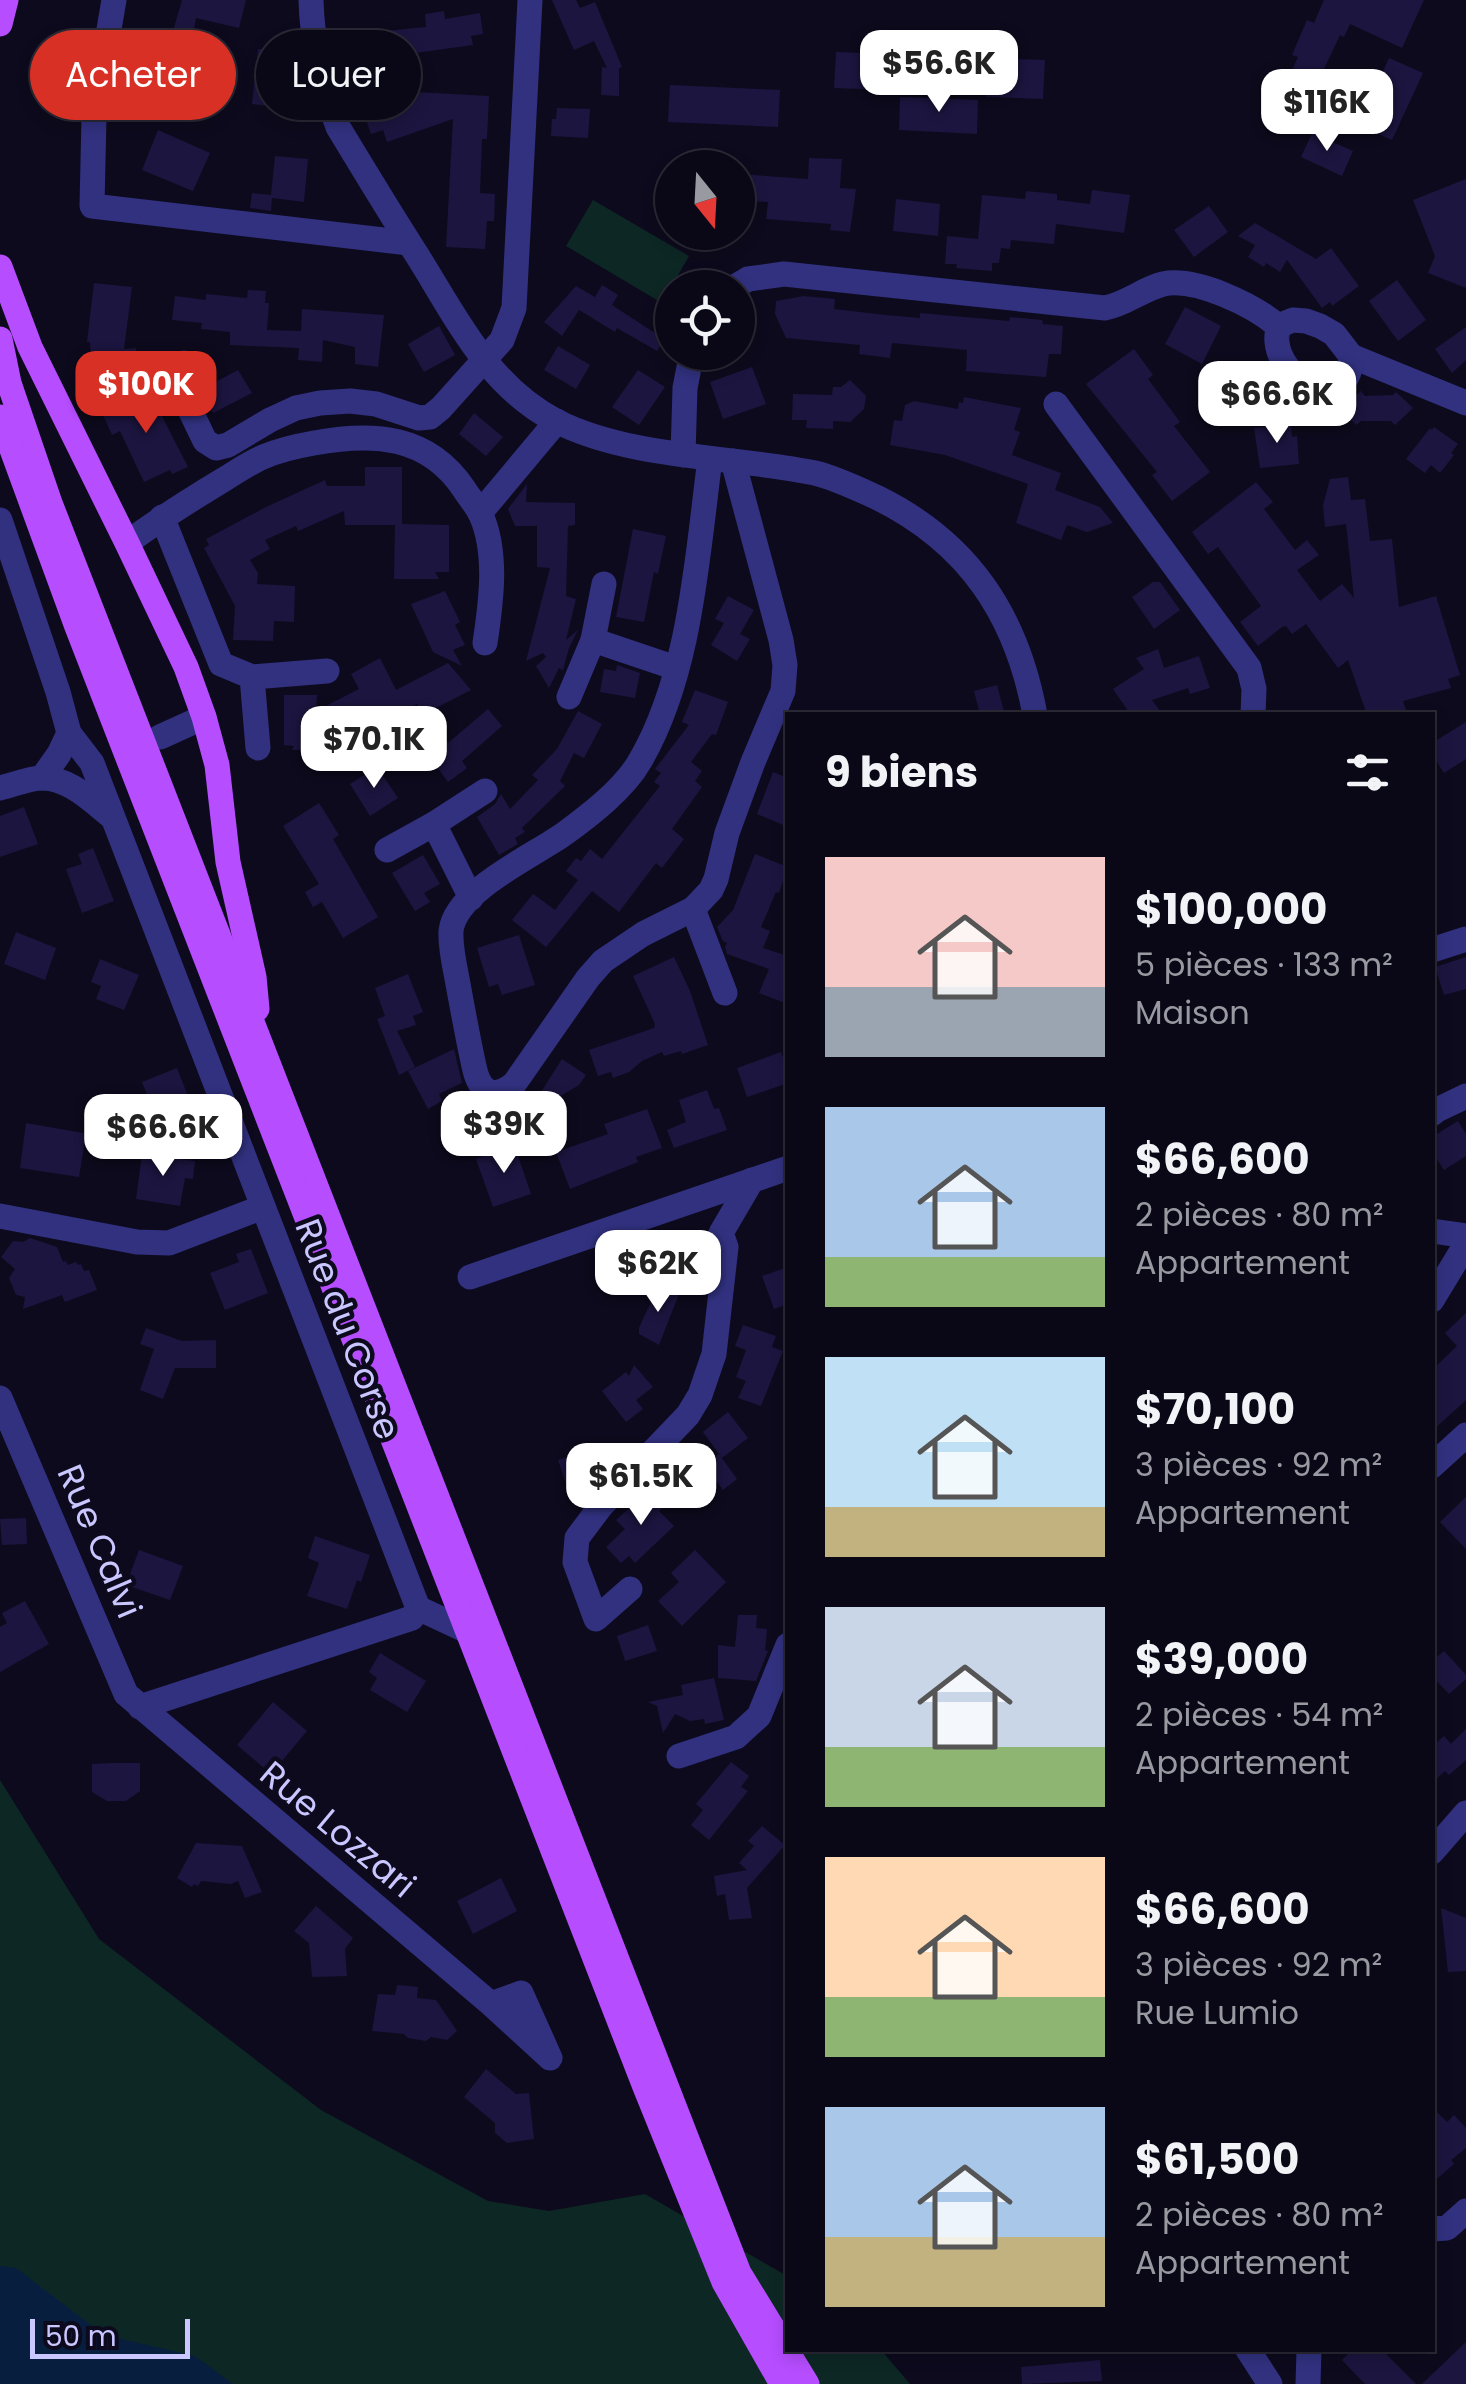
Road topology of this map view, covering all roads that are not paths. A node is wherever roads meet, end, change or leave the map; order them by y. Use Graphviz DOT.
graph roads {
  1 [pos="6,0"];
  2 [pos="114,0"];
  3 [pos="311,0"];
  4 [pos="530,0"];
  5 [pos="0,24"];
  6 [pos="409,243"];
  7 [pos="0,267"];
  8 [pos="755,277"];
  9 [pos="1278,326"];
  10 [pos="0,339"];
  11 [pos="1351,356"];
  12 [pos="484,362"];
  13 [pos="184,363"];
  14 [pos="688,370"];
  15 [pos="1466,403"];
  16 [pos="1056,404"];
  17 [pos="0,417"];
  18 [pos="557,422"];
  19 [pos="683,455"];
  20 [pos="722,460"];
  21 [pos="480,514"];
  22 [pos="162,517"];
  23 [pos="0,520"];
  24 [pos="127,543"];
  25 [pos="604,584"];
  26 [pos="593,640"];
  27 [pos="485,643"];
  28 [pos="676,668"];
  29 [pos="327,671"];
  30 [pos="252,677"];
  31 [pos="569,697"];
  32 [pos="1034,712"];
  33 [pos="1253,712"];
  34 [pos="204,717"];
  35 [pos="69,732"];
  36 [pos="160,737"];
  37 [pos="258,748"];
  38 [pos="42,778"];
  39 [pos="0,788"];
  40 [pos="485,791"];
  41 [pos="114,818"];
  42 [pos="434,824"];
  43 [pos="387,850"];
  44 [pos="471,898"];
  45 [pos="693,909"];
  46 [pos="1466,938"];
  47 [pos="1435,949"];
  48 [pos="725,993"];
  49 [pos="260,1039"];
  50 [pos="1466,1096"];
  51 [pos="1435,1112"];
  52 [pos="785,1169"];
  53 [pos="752,1180"];
  54 [pos="263,1207"];
  55 [pos="0,1216"];
  56 [pos="1435,1231"];
  57 [pos="1466,1236"];
  58 [pos="1466,1244"];
  59 [pos="470,1277"];
  60 [pos="1435,1295"];
  61 [pos="0,1398"];
  62 [pos="1466,1435"];
  63 [pos="1435,1463"];
  64 [pos="630,1588"];
  65 [pos="418,1608"];
  66 [pos="467,1631"];
  67 [pos="785,1652"];
  68 [pos="140,1707"];
  69 [pos="679,1756"];
  70 [pos="1466,1813"];
  71 [pos="1435,1849"];
  72 [pos="491,2004"];
  73 [pos="1466,2211"];
  74 [pos="1435,2229"];
  75 [pos="785,2348"];
  76 [pos="787,2352"];
  77 [pos="1249,2352"];
  78 [pos="1309,2352"];
  79 [pos="782,2384"];
  80 [pos="807,2384"];
  81 [pos="1270,2384"];
  82 [pos="1308,2384"];
  1 -- 5 [label="main road"];
  2 -- 6 [label="street"];
  3 -- 6 [label="street"];
  4 -- 12 [label="street"];
  6 -- 12 [label="street"];
  7 -- 24 [label="main road"];
  8 -- 9 [label="street"];
  9 -- 11 [label="street"];
  9 -- 11 [label="street"];
  10 -- 49 [label="main road"];
  11 -- 15 [label="street"];
  12 -- 13 [label="street"];
  12 -- 18 [label="street"];
  14 -- 19 [label="street"];
  16 -- 33 [label="street"];
  17 -- 66 [label="main road"];
  18 -- 19 [label="street"];
  18 -- 21 [label="street"];
  19 -- 20 [label="street"];
  20 -- 28 [label="street"];
  20 -- 32 [label="street"];
  20 -- 45 [label="street"];
  21 -- 22 [label="street"];
  21 -- 27 [label="street"];
  22 -- 24 [label="street"];
  22 -- 30 [label="street"];
  23 -- 35 [label="street, Rue du Corse"];
  24 -- 34 [label="main road"];
  25 -- 26 [label="street"];
  26 -- 28 [label="street"];
  26 -- 31 [label="street"];
  28 -- 44 [label="street"];
  29 -- 30 [label="street"];
  30 -- 37 [label="street"];
  34 -- 36 [label="street"];
  34 -- 49 [label="main road"];
  35 -- 38 [label="street"];
  35 -- 41 [label="street, Rue du Corse"];
  38 -- 39 [label="street"];
  38 -- 41 [label="street"];
  40 -- 42 [label="street"];
  41 -- 54 [label="street, Rue du Corse"];
  42 -- 43 [label="street"];
  42 -- 44 [label="street"];
  44 -- 45 [label="street"];
  45 -- 48 [label="street"];
  46 -- 47 [label="street"];
  49 -- 75 [label="main road"];
  50 -- 51 [label="street"];
  52 -- 53 [label="street"];
  53 -- 59 [label="street"];
  53 -- 64 [label="street"];
  54 -- 55 [label="street"];
  54 -- 65 [label="street, Rue du Corse"];
  56 -- 57 [label="street"];
  58 -- 60 [label="street"];
  61 -- 68 [label="street, Rue Calvi"];
  62 -- 63 [label="street"];
  65 -- 66 [label="street"];
  65 -- 68 [label="street"];
  66 -- 79 [label="main road"];
  67 -- 69 [label="street"];
  68 -- 72 [label="street, Rue Lozzari"];
  70 -- 71 [label="street"];
  73 -- 74 [label="street"];
  76 -- 80 [label="main road"];
  77 -- 81 [label="street"];
  78 -- 82 [label="street"];
}
